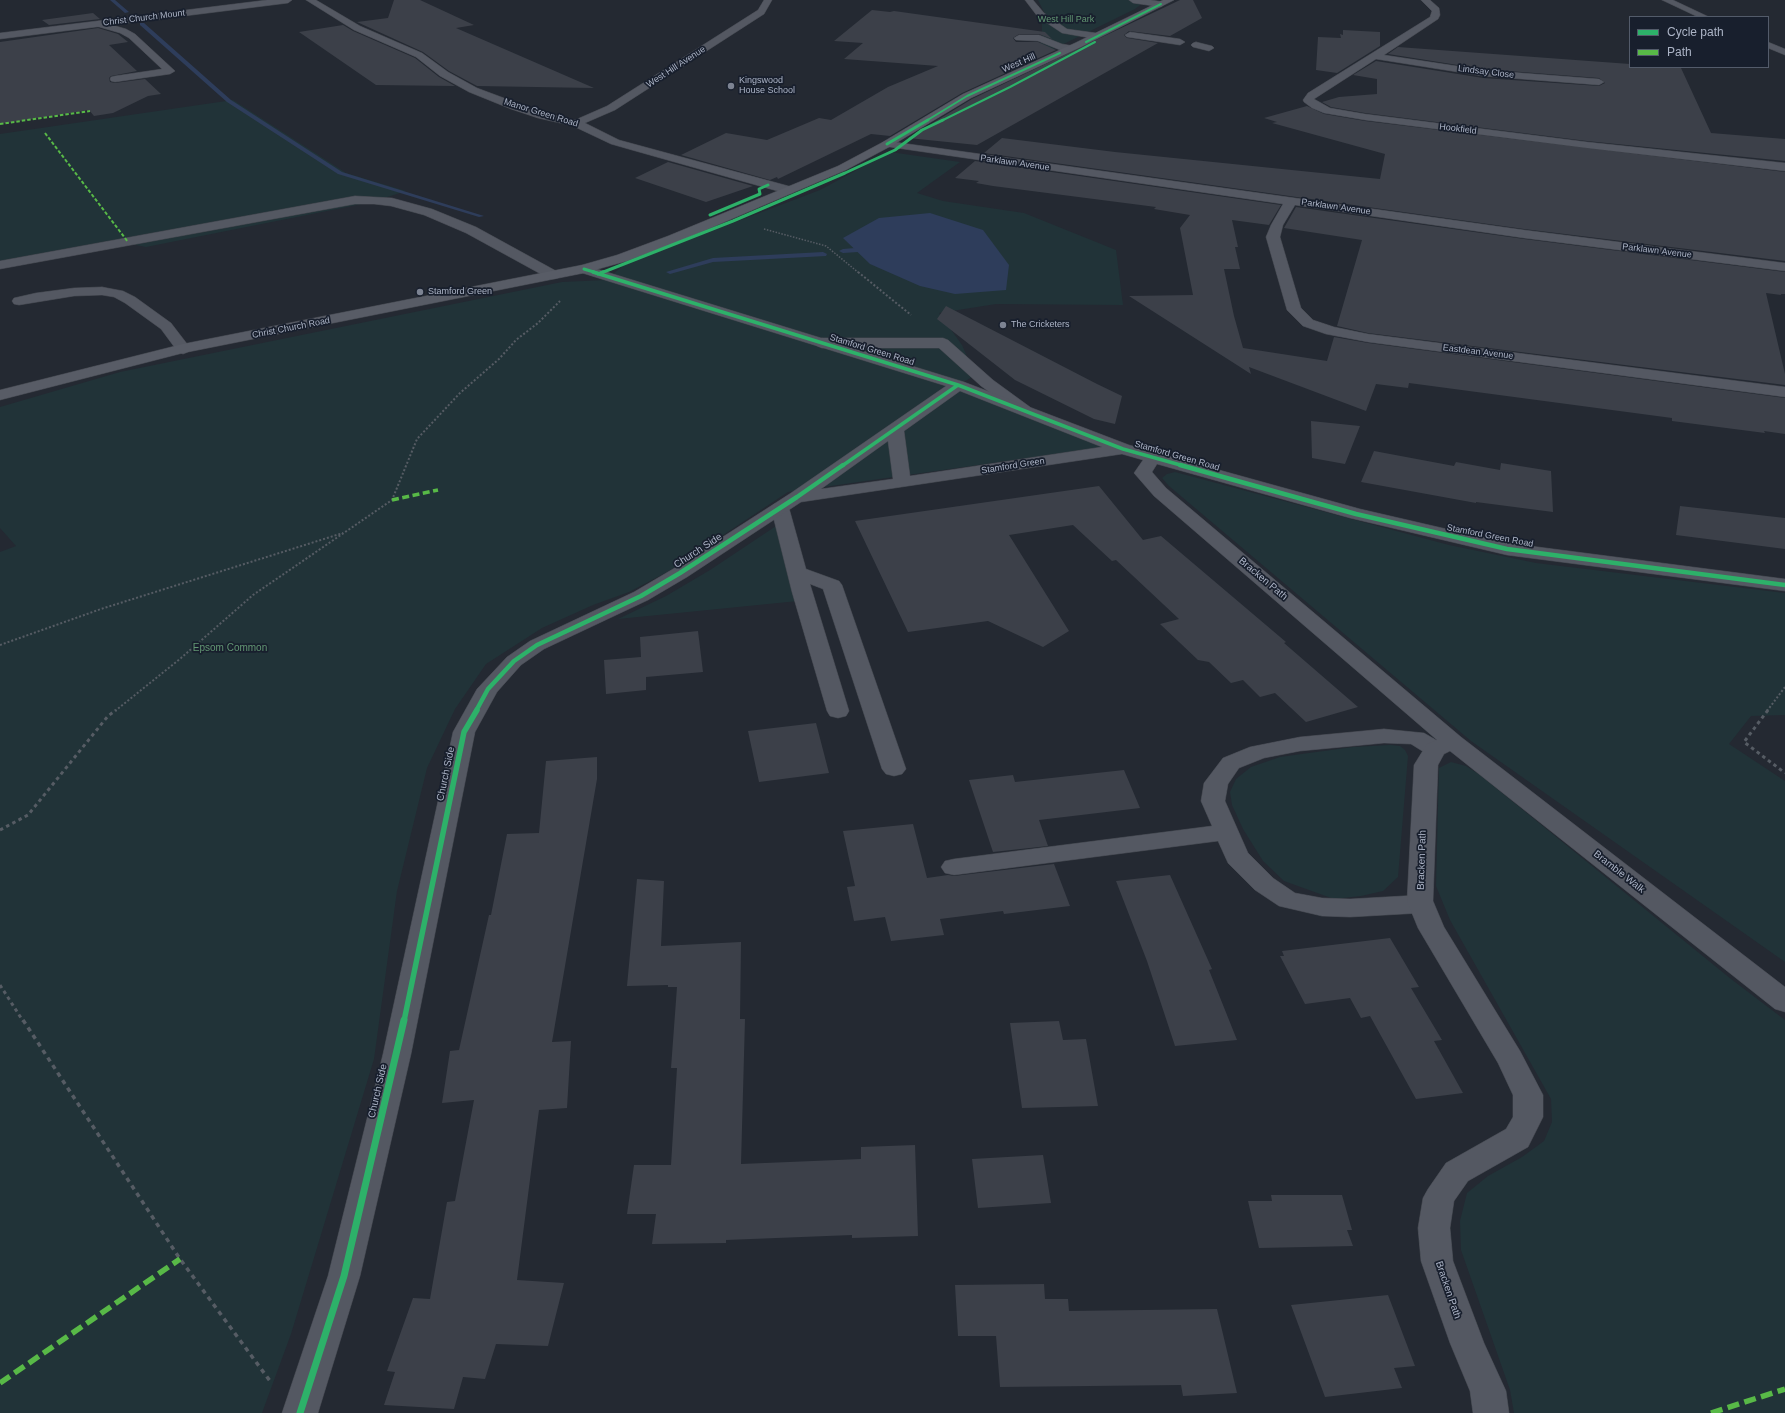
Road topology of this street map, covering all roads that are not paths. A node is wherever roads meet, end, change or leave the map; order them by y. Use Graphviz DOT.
graph roads {
  1 [pos="288,0"];
  2 [pos="310,0"];
  3 [pos="768,0"];
  4 [pos="1028,0"];
  5 [pos="1133,0"];
  6 [pos="1425,0"];
  7 [pos="1666,0"];
  8 [pos="1165,2"];
  9 [pos="1703,16"];
  10 [pos="98,24"];
  11 [pos="1065,31"];
  12 [pos="1105,34"];
  13 [pos="1130,35"];
  14 [pos="0,36"];
  15 [pos="1019,38"];
  16 [pos="1039,38"];
  17 [pos="1180,42"];
  18 [pos="1196,45"];
  19 [pos="1769,45"];
  20 [pos="1071,48"];
  21 [pos="1209,48"];
  22 [pos="1785,52"];
  23 [pos="1374,56"];
  24 [pos="115,79"];
  25 [pos="1599,82"];
  26 [pos="576,123"];
  27 [pos="888,144"];
  28 [pos="1785,167"];
  29 [pos="788,190"];
  30 [pos="1291,201"];
  31 [pos="0,265"];
  32 [pos="1785,267"];
  33 [pos="591,271"];
  34 [pos="553,275"];
  35 [pos="19,301"];
  36 [pos="822,342"];
  37 [pos="183,349"];
  38 [pos="958,385"];
  39 [pos="1785,392"];
  40 [pos="0,395"];
  41 [pos="1024,410"];
  42 [pos="895,429"];
  43 [pos="1123,449"];
  44 [pos="1153,457"];
  45 [pos="902,483"];
  46 [pos="788,503"];
  47 [pos="798,573"];
  48 [pos="1785,585"];
  49 [pos="838,711"];
  50 [pos="1444,745"];
  51 [pos="894,769"];
  52 [pos="1227,832"];
  53 [pos="954,867"];
  54 [pos="1422,904"];
  55 [pos="1785,1002"];
  56 [pos="300,1413"];
  57 [pos="1491,1413"];
  1 -- 10 [label="street, Christ Church Mount"];
  2 -- 26 [label="street, Manor Green Road"];
  3 -- 26 [label="street, West Hill Avenue"];
  4 -- 11 [label="street"];
  5 -- 8 [label="street"];
  6 -- 23 [label="street, Hookfield"];
  7 -- 9 [label="street"];
  8 -- 12 [label="main road, West Hill"];
  10 -- 14 [label="street, Christ Church Mount"];
  10 -- 24 [label="street"];
  11 -- 12 [label="street"];
  11 -- 16 [label="street"];
  12 -- 20 [label="main road, West Hill"];
  13 -- 17 [label="street"];
  15 -- 16 [label="street"];
  16 -- 20 [label="street"];
  18 -- 21 [label="street"];
  19 -- 22 [label="street"];
  20 -- 27 [label="main road, West Hill"];
  23 -- 25 [label="street, Lindsay Close"];
  23 -- 28 [label="street, Hookfield"];
  26 -- 29 [label="street, Manor Green Road"];
  27 -- 29 [label="main road, West Hill"];
  27 -- 30 [label="street, Parklawn Avenue"];
  29 -- 33 [label="main road, West Hill"];
  30 -- 32 [label="street, Parklawn Avenue"];
  30 -- 39 [label="street, Eastdean Avenue"];
  31 -- 34 [label="street"];
  33 -- 34 [label="main road, Christ Church Road"];
  33 -- 36 [label="street, Stamford Green Road"];
  34 -- 37 [label="main road, Christ Church Road"];
  35 -- 37 [label="street"];
  36 -- 38 [label="street, Stamford Green Road"];
  36 -- 41 [label="street"];
  37 -- 40 [label="main road, Christ Church Road"];
  38 -- 41 [label="street, Stamford Green Road"];
  38 -- 42 [label="street, Church Side"];
  41 -- 43 [label="street, Stamford Green Road"];
  42 -- 45 [label="street"];
  42 -- 46 [label="street, Church Side"];
  43 -- 44 [label="street, Stamford Green Road"];
  43 -- 45 [label="street, Stamford Green"];
  44 -- 48 [label="street, Stamford Green Road"];
  44 -- 50 [label="street, Bracken Path"];
  45 -- 46 [label="street, Stamford Green"];
  46 -- 47 [label="street"];
  46 -- 56 [label="street, Church Side"];
  47 -- 49 [label="street"];
  47 -- 51 [label="street"];
  50 -- 52 [label="street"];
  50 -- 54 [label="street, Bracken Path"];
  50 -- 55 [label="street, Bramble Walk"];
  52 -- 53 [label="street"];
  52 -- 54 [label="street"];
  54 -- 57 [label="street, Bracken Path"];
}
